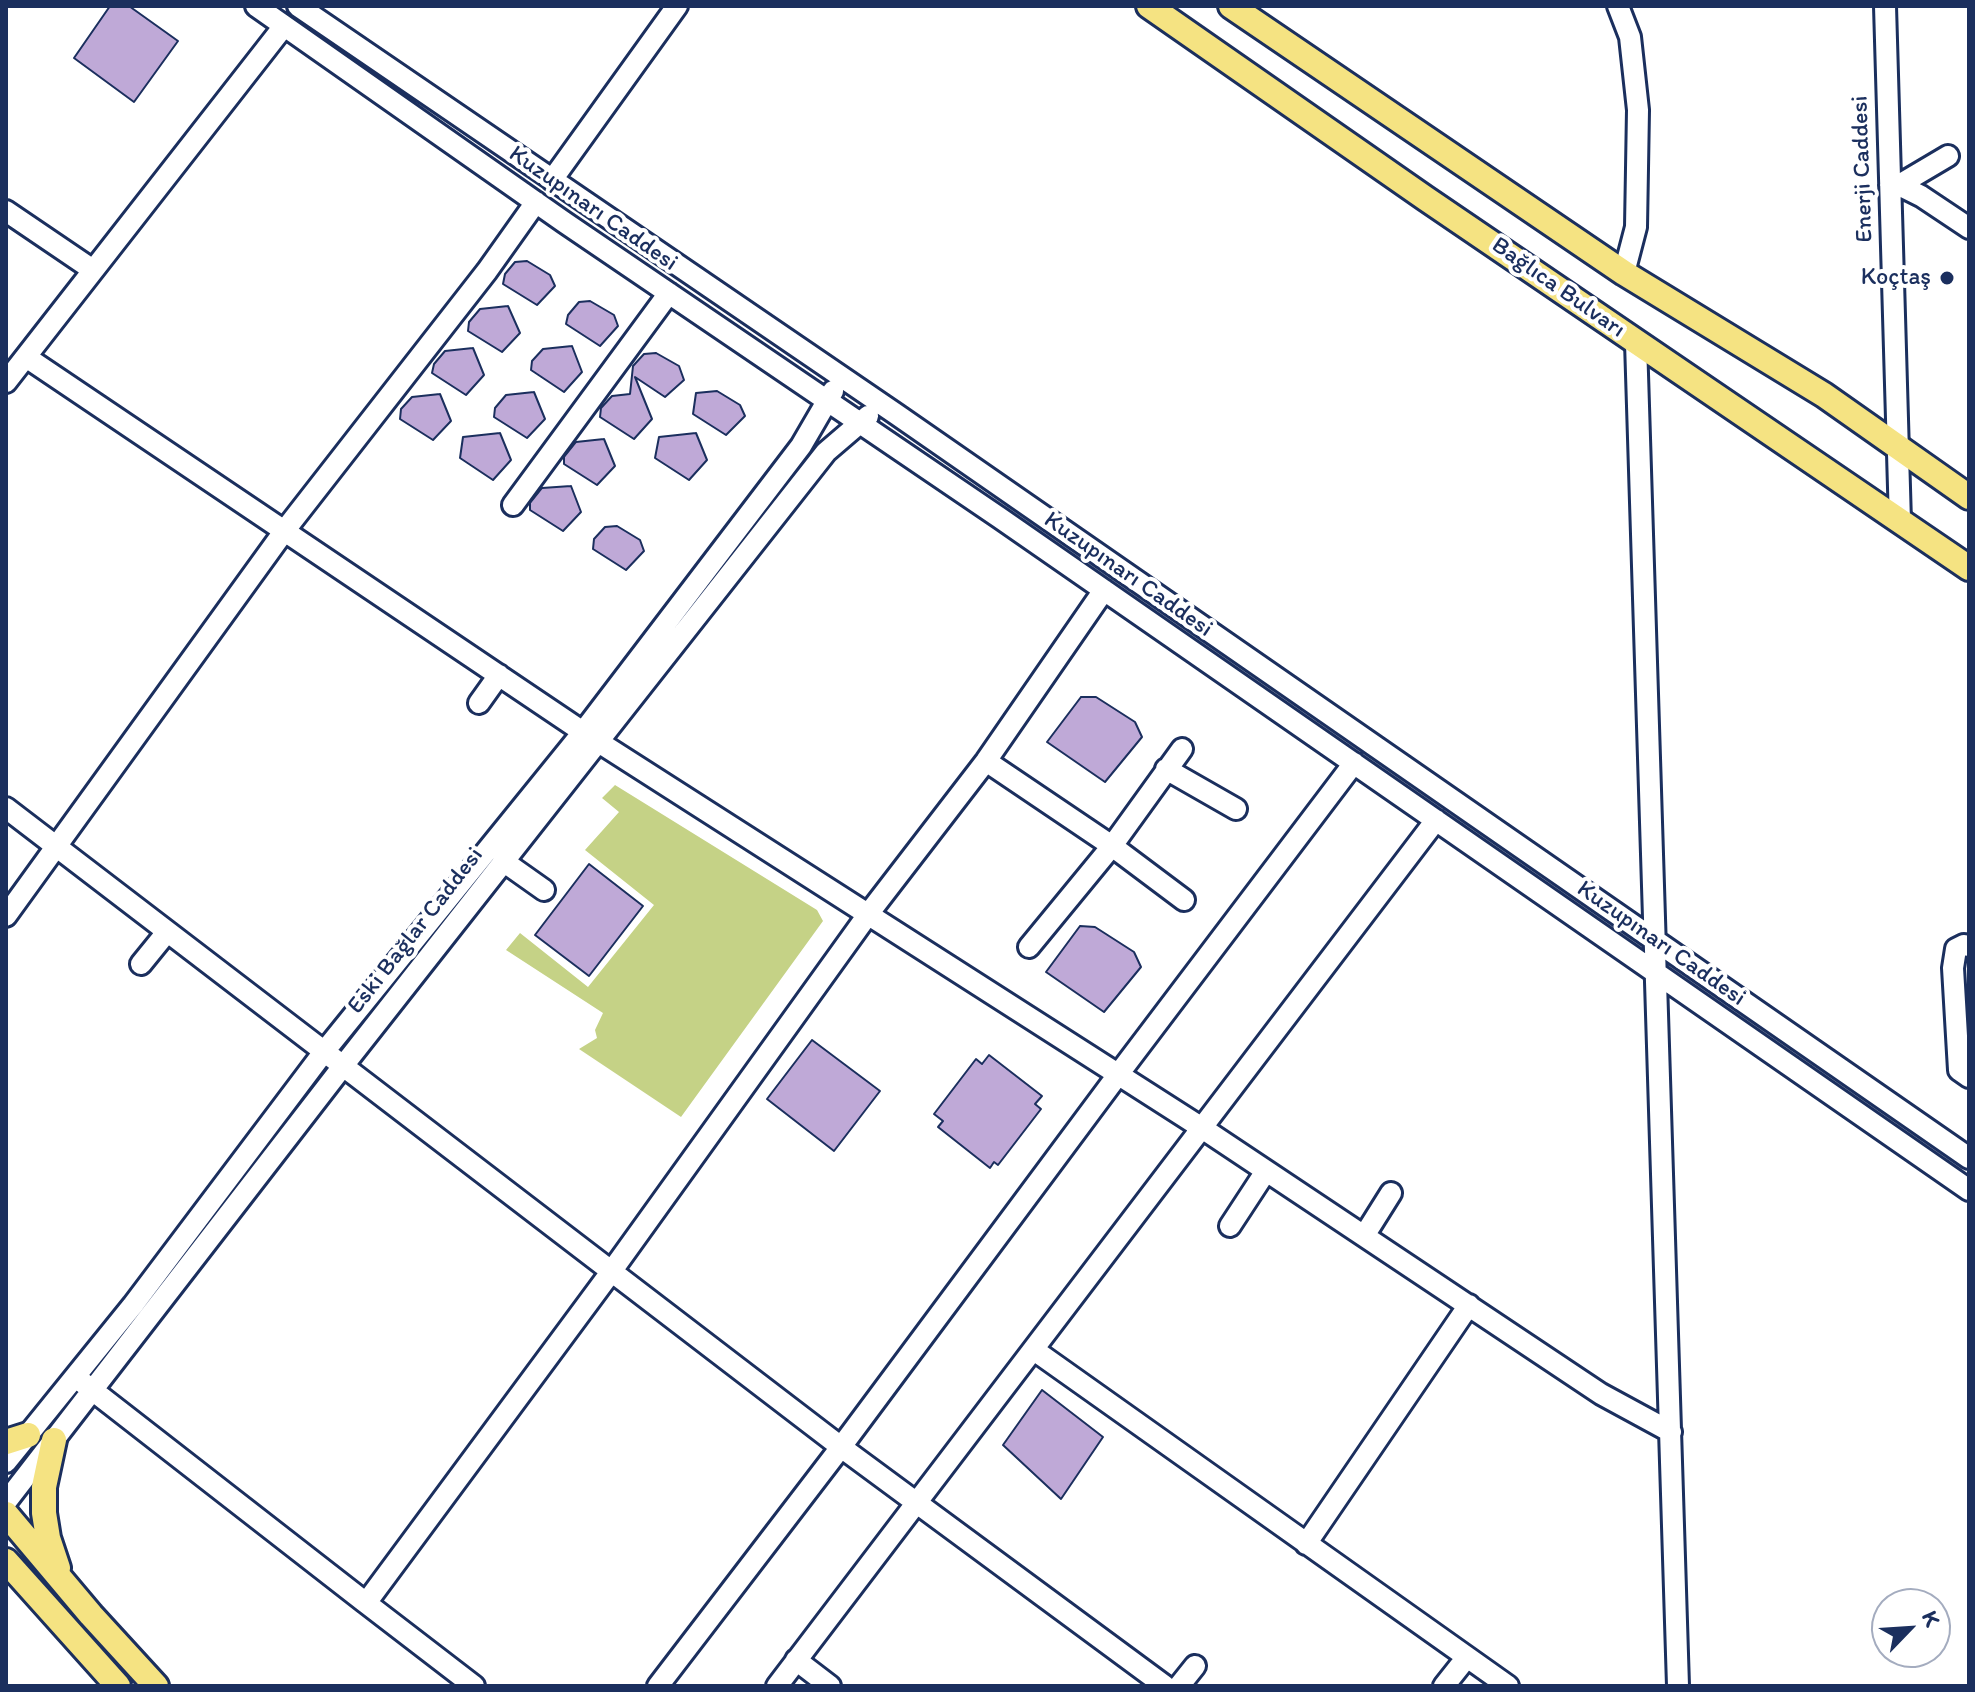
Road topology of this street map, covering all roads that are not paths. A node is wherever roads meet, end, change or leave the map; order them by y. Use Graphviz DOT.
graph roads {
  1 [pos="256,6"];
  2 [pos="298,6"];
  3 [pos="677,6"];
  4 [pos="1149,6"];
  5 [pos="1231,6"];
  6 [pos="1618,6"];
  7 [pos="1629,6"];
  8 [pos="1885,6"];
  9 [pos="284,26"];
  10 [pos="1630,37"];
  11 [pos="1948,156"];
  12 [pos="552,180"];
  13 [pos="1894,185"];
  14 [pos="536,202"];
  15 [pos="6,211"];
  16 [pos="1969,228"];
  17 [pos="93,270"];
  18 [pos="1624,273"];
  19 [pos="669,293"];
  20 [pos="1636,342"];
  21 [pos="26,357"];
  22 [pos="843,379"];
  23 [pos="6,382"];
  24 [pos="826,400"];
  25 [pos="878,402"];
  26 [pos="862,424"];
  27 [pos="1897,449"];
  28 [pos="1969,497"];
  29 [pos="513,505"];
  30 [pos="1900,522"];
  31 [pos="285,530"];
  32 [pos="1969,568"];
  33 [pos="1104,590"];
  34 [pos="499,675"];
  35 [pos="479,703"];
  36 [pos="592,737"];
  37 [pos="1182,749"];
  38 [pos="986,761"];
  39 [pos="1354,763"];
  40 [pos="1166,769"];
  41 [pos="6,808"];
  42 [pos="1236,809"];
  43 [pos="1436,820"];
  44 [pos="56,846"];
  45 [pos="1112,846"];
  46 [pos="503,861"];
  47 [pos="544,890"];
  48 [pos="1184,900"];
  49 [pos="869,913"];
  50 [pos="6,916"];
  51 [pos="167,932"];
  52 [pos="1655,942"];
  53 [pos="1969,946"];
  54 [pos="1029,947"];
  55 [pos="141,964"];
  56 [pos="1656,972"];
  57 [pos="323,1053"];
  58 [pos="343,1066"];
  59 [pos="1117,1076"];
  60 [pos="1969,1077"];
  61 [pos="1202,1128"];
  62 [pos="1969,1158"];
  63 [pos="1266,1171"];
  64 [pos="1969,1190"];
  65 [pos="1391,1193"];
  66 [pos="1230,1226"];
  67 [pos="1364,1236"];
  68 [pos="611,1272"];
  69 [pos="1469,1305"];
  70 [pos="1034,1350"];
  71 [pos="75,1376"];
  72 [pos="92,1390"];
  73 [pos="1671,1432"];
  74 [pos="17,1438"];
  75 [pos="54,1440"];
  76 [pos="841,1447"];
  77 [pos="6,1462"];
  78 [pos="6,1502"];
  79 [pos="918,1503"];
  80 [pos="6,1514"];
  81 [pos="1306,1544"];
  82 [pos="6,1561"];
  83 [pos="66,1585"];
  84 [pos="6,1587"];
  85 [pos="38,1597"];
  86 [pos="366,1603"];
  87 [pos="1467,1657"];
  88 [pos="796,1660"];
  89 [pos="1195,1666"];
  90 [pos="118,1686"];
  91 [pos="156,1686"];
  92 [pos="474,1686"];
  93 [pos="658,1686"];
  94 [pos="777,1686"];
  95 [pos="830,1686"];
  96 [pos="1165,1686"];
  97 [pos="1179,1686"];
  98 [pos="1444,1686"];
  99 [pos="1508,1686"];
  100 [pos="1678,1686"];
  1 -- 9 [label="street, Kuzupınarı Caddesi"];
  2 -- 12 [label="street, Kuzupınarı Caddesi"];
  3 -- 12 [label="street"];
  4 -- 20 [label="main road, Bağlıca Bulvarı"];
  5 -- 18 [label="main road, Bağlıca Bulvarı"];
  6 -- 10 [label="street"];
  7 -- 10 [label="street"];
  8 -- 13 [label="street, Enerji Caddesi"];
  9 -- 14 [label="street, Kuzupınarı Caddesi"];
  9 -- 17 [label="street"];
  10 -- 18 [label="street"];
  11 -- 13 [label="street"];
  12 -- 22 [label="street, Kuzupınarı Caddesi"];
  13 -- 16 [label="street"];
  13 -- 27 [label="street, Enerji Caddesi"];
  14 -- 19 [label="street, Kuzupınarı Caddesi"];
  14 -- 31 [label="street"];
  15 -- 17 [label="street"];
  17 -- 21 [label="street"];
  18 -- 27 [label="main road, Bağlıca Bulvarı"];
  19 -- 24 [label="street, Kuzupınarı Caddesi"];
  19 -- 29 [label="street"];
  20 -- 30 [label="main road, Bağlıca Bulvarı"];
  20 -- 52 [label="street"];
  21 -- 23 [label="street"];
  21 -- 31 [label="street"];
  22 -- 24 [label="street, Eski Bağlar Caddesi"];
  22 -- 25 [label="street, Kuzupınarı Caddesi"];
  24 -- 26 [label="street, Kuzupınarı Caddesi"];
  24 -- 36 [label="street, Eski Bağlar Caddesi"];
  25 -- 26 [label="street, Eski Bağlar Caddesi"];
  25 -- 52 [label="street, Kuzupınarı Caddesi"];
  26 -- 33 [label="street, Kuzupınarı Caddesi"];
  26 -- 36 [label="street, Eski Bağlar Caddesi"];
  27 -- 28 [label="main road, Bağlıca Bulvarı"];
  27 -- 30 [label="street, Enerji Caddesi"];
  30 -- 32 [label="main road, Bağlıca Bulvarı"];
  31 -- 34 [label="street"];
  31 -- 44 [label="street"];
  33 -- 38 [label="street"];
  33 -- 39 [label="street, Kuzupınarı Caddesi"];
  34 -- 35 [label="street"];
  34 -- 36 [label="street"];
  36 -- 46 [label="street, Eski Bağlar Caddesi"];
  36 -- 49 [label="street"];
  36 -- 57 [label="street, Eski Bağlar Caddesi"];
  37 -- 40 [label="street"];
  38 -- 45 [label="street"];
  38 -- 49 [label="street"];
  39 -- 43 [label="street, Kuzupınarı Caddesi"];
  39 -- 59 [label="street"];
  40 -- 42 [label="street"];
  40 -- 45 [label="street"];
  41 -- 44 [label="street"];
  43 -- 56 [label="street, Kuzupınarı Caddesi"];
  43 -- 61 [label="street"];
  44 -- 50 [label="street"];
  44 -- 51 [label="street"];
  45 -- 48 [label="street"];
  45 -- 54 [label="street"];
  46 -- 47 [label="street"];
  46 -- 58 [label="street, Eski Bağlar Caddesi"];
  49 -- 59 [label="street"];
  49 -- 68 [label="street"];
  51 -- 55 [label="street"];
  51 -- 57 [label="street"];
  52 -- 56 [label="street"];
  52 -- 62 [label="street, Kuzupınarı Caddesi"];
  53 -- 60 [label="street"];
  56 -- 64 [label="street, Kuzupınarı Caddesi"];
  56 -- 73 [label="street"];
  57 -- 58 [label="street"];
  57 -- 71 [label="street, Eski Bağlar Caddesi"];
  58 -- 68 [label="street"];
  58 -- 72 [label="street, Eski Bağlar Caddesi"];
  59 -- 61 [label="street"];
  59 -- 76 [label="street"];
  61 -- 63 [label="street"];
  61 -- 70 [label="street"];
  63 -- 66 [label="street"];
  63 -- 67 [label="street"];
  65 -- 67 [label="street"];
  67 -- 69 [label="street"];
  68 -- 76 [label="street"];
  68 -- 86 [label="street"];
  69 -- 73 [label="street"];
  69 -- 81 [label="street"];
  70 -- 79 [label="street"];
  70 -- 81 [label="street"];
  71 -- 72 [label="street"];
  71 -- 74 [label="street, Eski Bağlar Caddesi"];
  72 -- 75 [label="street, Eski Bağlar Caddesi"];
  72 -- 86 [label="street"];
  73 -- 100 [label="street"];
  74 -- 77 [label="street, Eski Bağlar Caddesi"];
  75 -- 78 [label="street, Eski Bağlar Caddesi"];
  75 -- 83 [label="main road"];
  76 -- 79 [label="street"];
  76 -- 93 [label="street"];
  79 -- 88 [label="street"];
  79 -- 96 [label="street"];
  80 -- 83 [label="main road"];
  81 -- 87 [label="street"];
  82 -- 85 [label="main road"];
  83 -- 91 [label="main road"];
  84 -- 85 [label="main road"];
  85 -- 90 [label="main road"];
  86 -- 92 [label="street"];
  87 -- 98 [label="street"];
  87 -- 99 [label="street"];
  88 -- 94 [label="street"];
  88 -- 95 [label="street"];
  89 -- 97 [label="street"];
}
